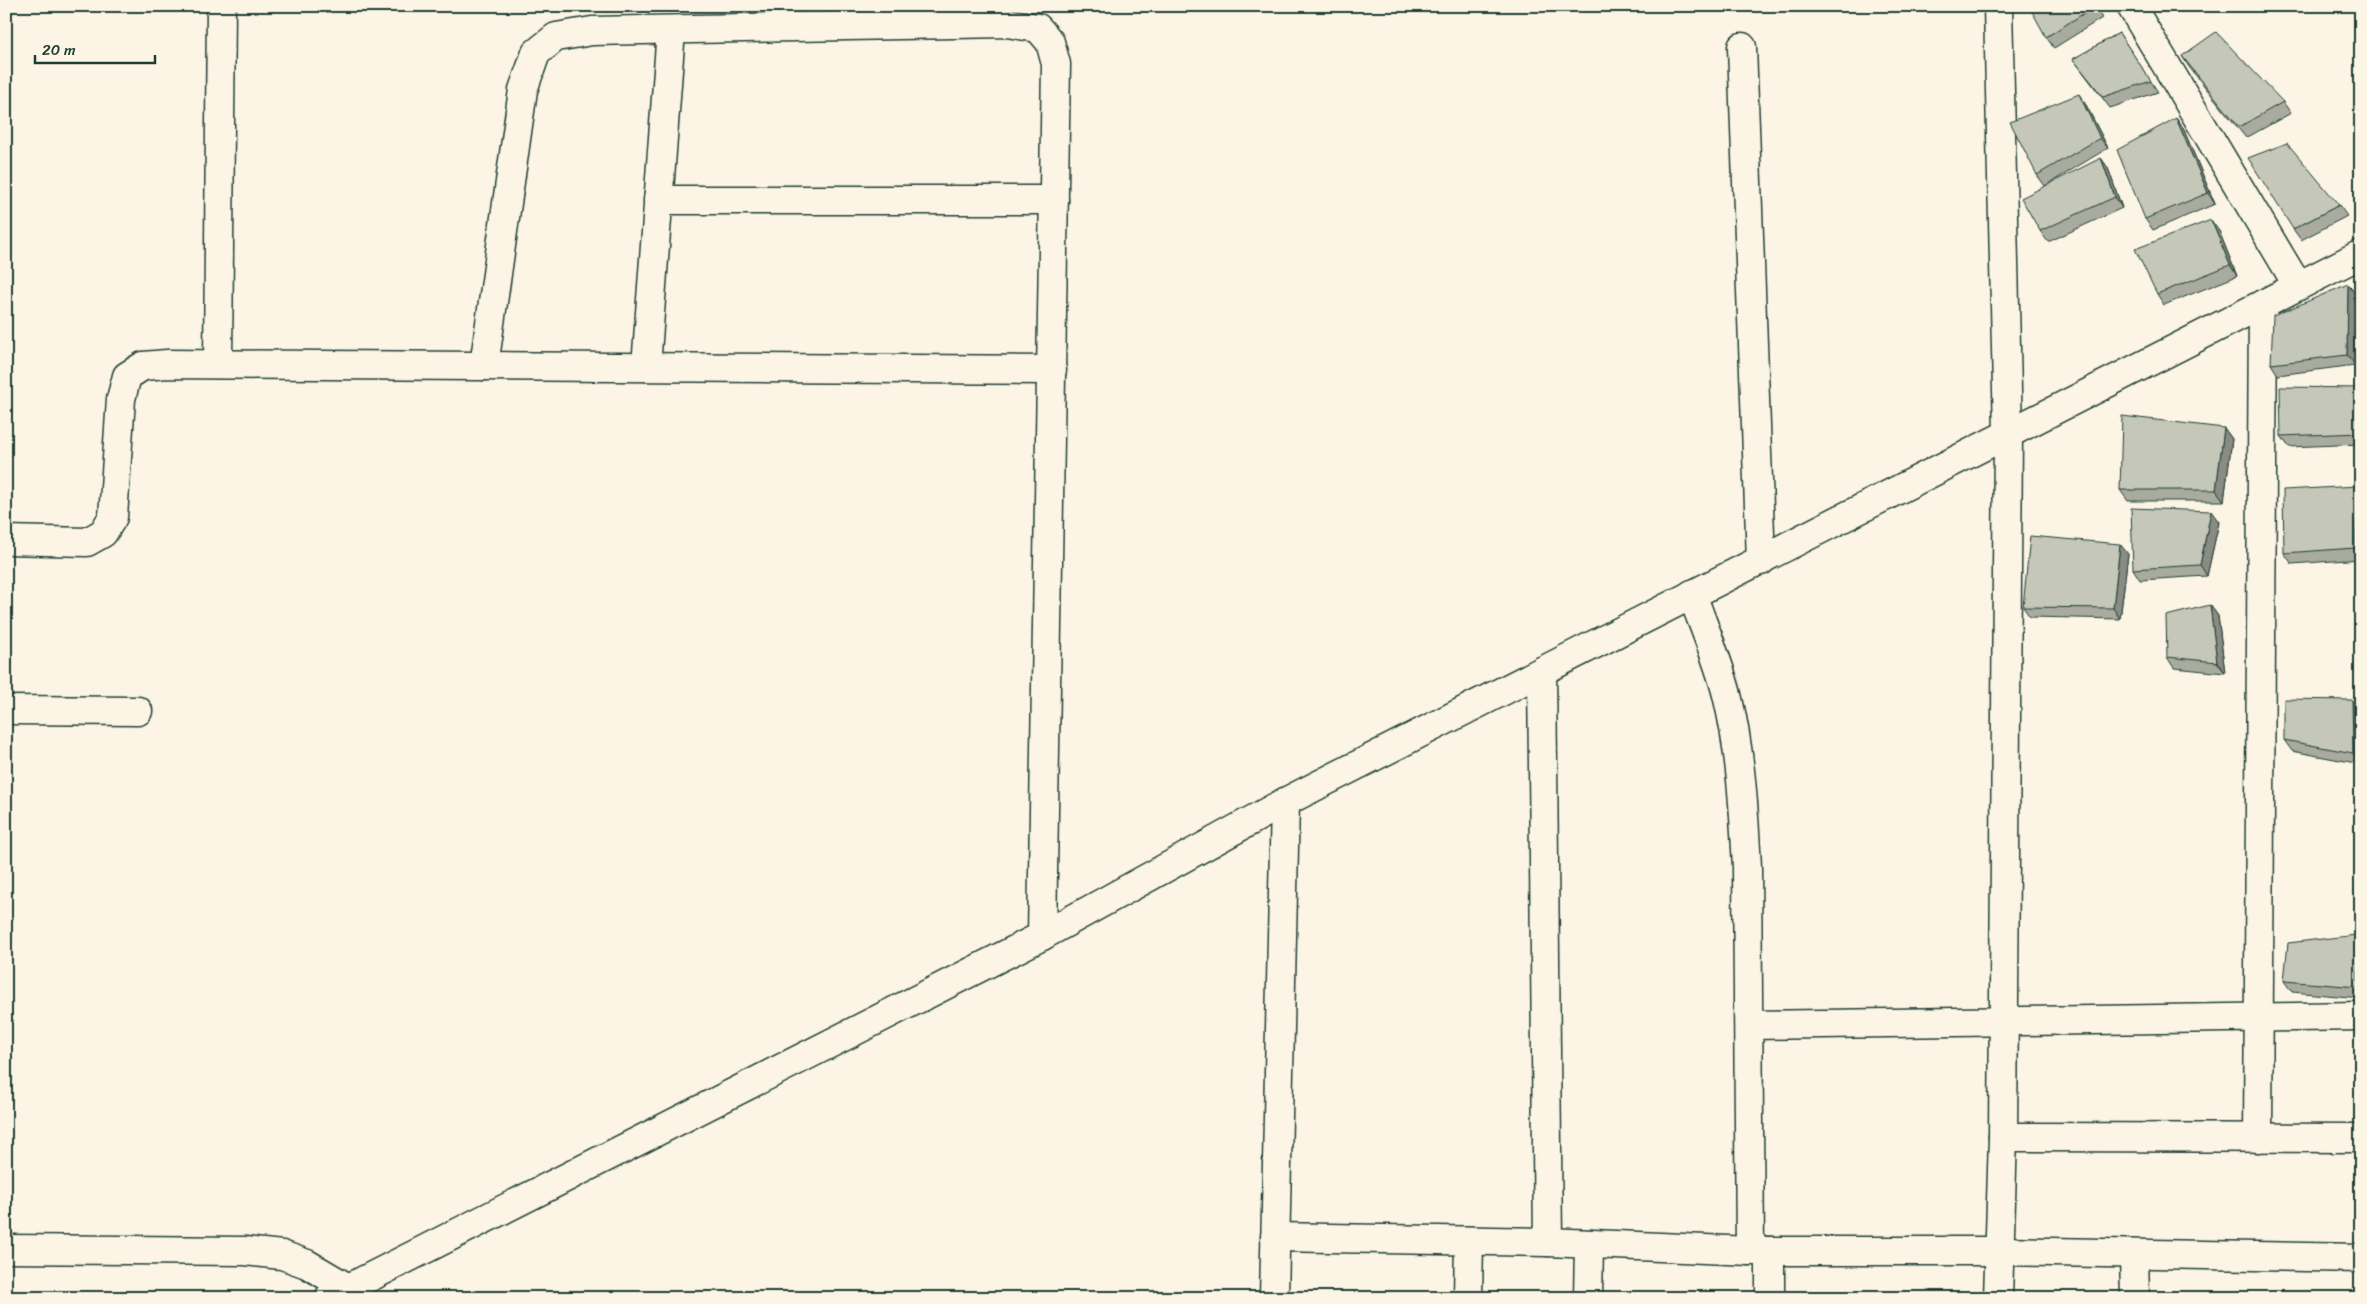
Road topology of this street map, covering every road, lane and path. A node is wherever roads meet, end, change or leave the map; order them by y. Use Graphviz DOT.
graph roads {
  1 [pos="221,6"];
  2 [pos="1998,6"];
  3 [pos="2131,6"];
  4 [pos="671,30"];
  5 [pos="1742,47"];
  6 [pos="658,200"];
  7 [pos="1054,200"];
  8 [pos="2361,254"];
  9 [pos="2298,286"];
  10 [pos="2263,304"];
  11 [pos="218,364"];
  12 [pos="484,366"];
  13 [pos="646,367"];
  14 [pos="1052,370"];
  15 [pos="2008,433"];
  16 [pos="6,540"];
  17 [pos="1761,561"];
  18 [pos="1692,594"];
  19 [pos="1542,671"];
  20 [pos="6,710"];
  21 [pos="138,711"];
  22 [pos="1285,802"];
  23 [pos="1042,936"];
  24 [pos="2361,1016"];
  25 [pos="2258,1018"];
  26 [pos="2004,1023"];
  27 [pos="1749,1025"];
  28 [pos="2003,1137"];
  29 [pos="2258,1138"];
  30 [pos="2361,1138"];
  31 [pos="1275,1237"];
  32 [pos="1469,1241"];
  33 [pos="1548,1242"];
  34 [pos="1589,1244"];
  35 [pos="6,1250"];
  36 [pos="1760,1251"];
  37 [pos="1999,1251"];
  38 [pos="2134,1254"];
  39 [pos="2361,1258"];
  40 [pos="339,1293"];
  41 [pos="1274,1298"];
  42 [pos="1468,1298"];
  43 [pos="1588,1298"];
  44 [pos="1770,1298"];
  45 [pos="1998,1298"];
  46 [pos="2135,1298"];
  1 -- 11 [label="street"];
  2 -- 15 [label="street"];
  3 -- 9 [label="street"];
  4 -- 6 [label="street"];
  4 -- 7 [label="street"];
  4 -- 12 [label="street"];
  5 -- 17 [label="street"];
  6 -- 7 [label="street"];
  6 -- 13 [label="street"];
  7 -- 14 [label="street"];
  8 -- 9 [label="street"];
  9 -- 10 [label="street"];
  10 -- 15 [label="street"];
  10 -- 25 [label="street"];
  11 -- 12 [label="street"];
  11 -- 16 [label="street"];
  12 -- 13 [label="street"];
  13 -- 14 [label="street"];
  14 -- 23 [label="street"];
  15 -- 17 [label="street"];
  15 -- 26 [label="street"];
  17 -- 18 [label="street"];
  18 -- 19 [label="street"];
  18 -- 27 [label="street"];
  19 -- 22 [label="street"];
  19 -- 33 [label="street"];
  20 -- 21 [label="street"];
  22 -- 23 [label="street"];
  22 -- 31 [label="street"];
  23 -- 40 [label="street"];
  24 -- 25 [label="street"];
  25 -- 26 [label="street"];
  25 -- 29 [label="street"];
  26 -- 27 [label="street"];
  26 -- 28 [label="street"];
  27 -- 36 [label="street"];
  28 -- 29 [label="street"];
  28 -- 37 [label="street"];
  29 -- 30 [label="street"];
  31 -- 32 [label="street"];
  31 -- 41 [label="street"];
  32 -- 33 [label="street"];
  32 -- 42 [label="street"];
  33 -- 34 [label="street"];
  34 -- 36 [label="street"];
  34 -- 43 [label="street"];
  35 -- 40 [label="street"];
  36 -- 37 [label="street"];
  36 -- 44 [label="street"];
  37 -- 38 [label="street"];
  37 -- 45 [label="street"];
  38 -- 39 [label="street"];
  38 -- 46 [label="street"];
}
